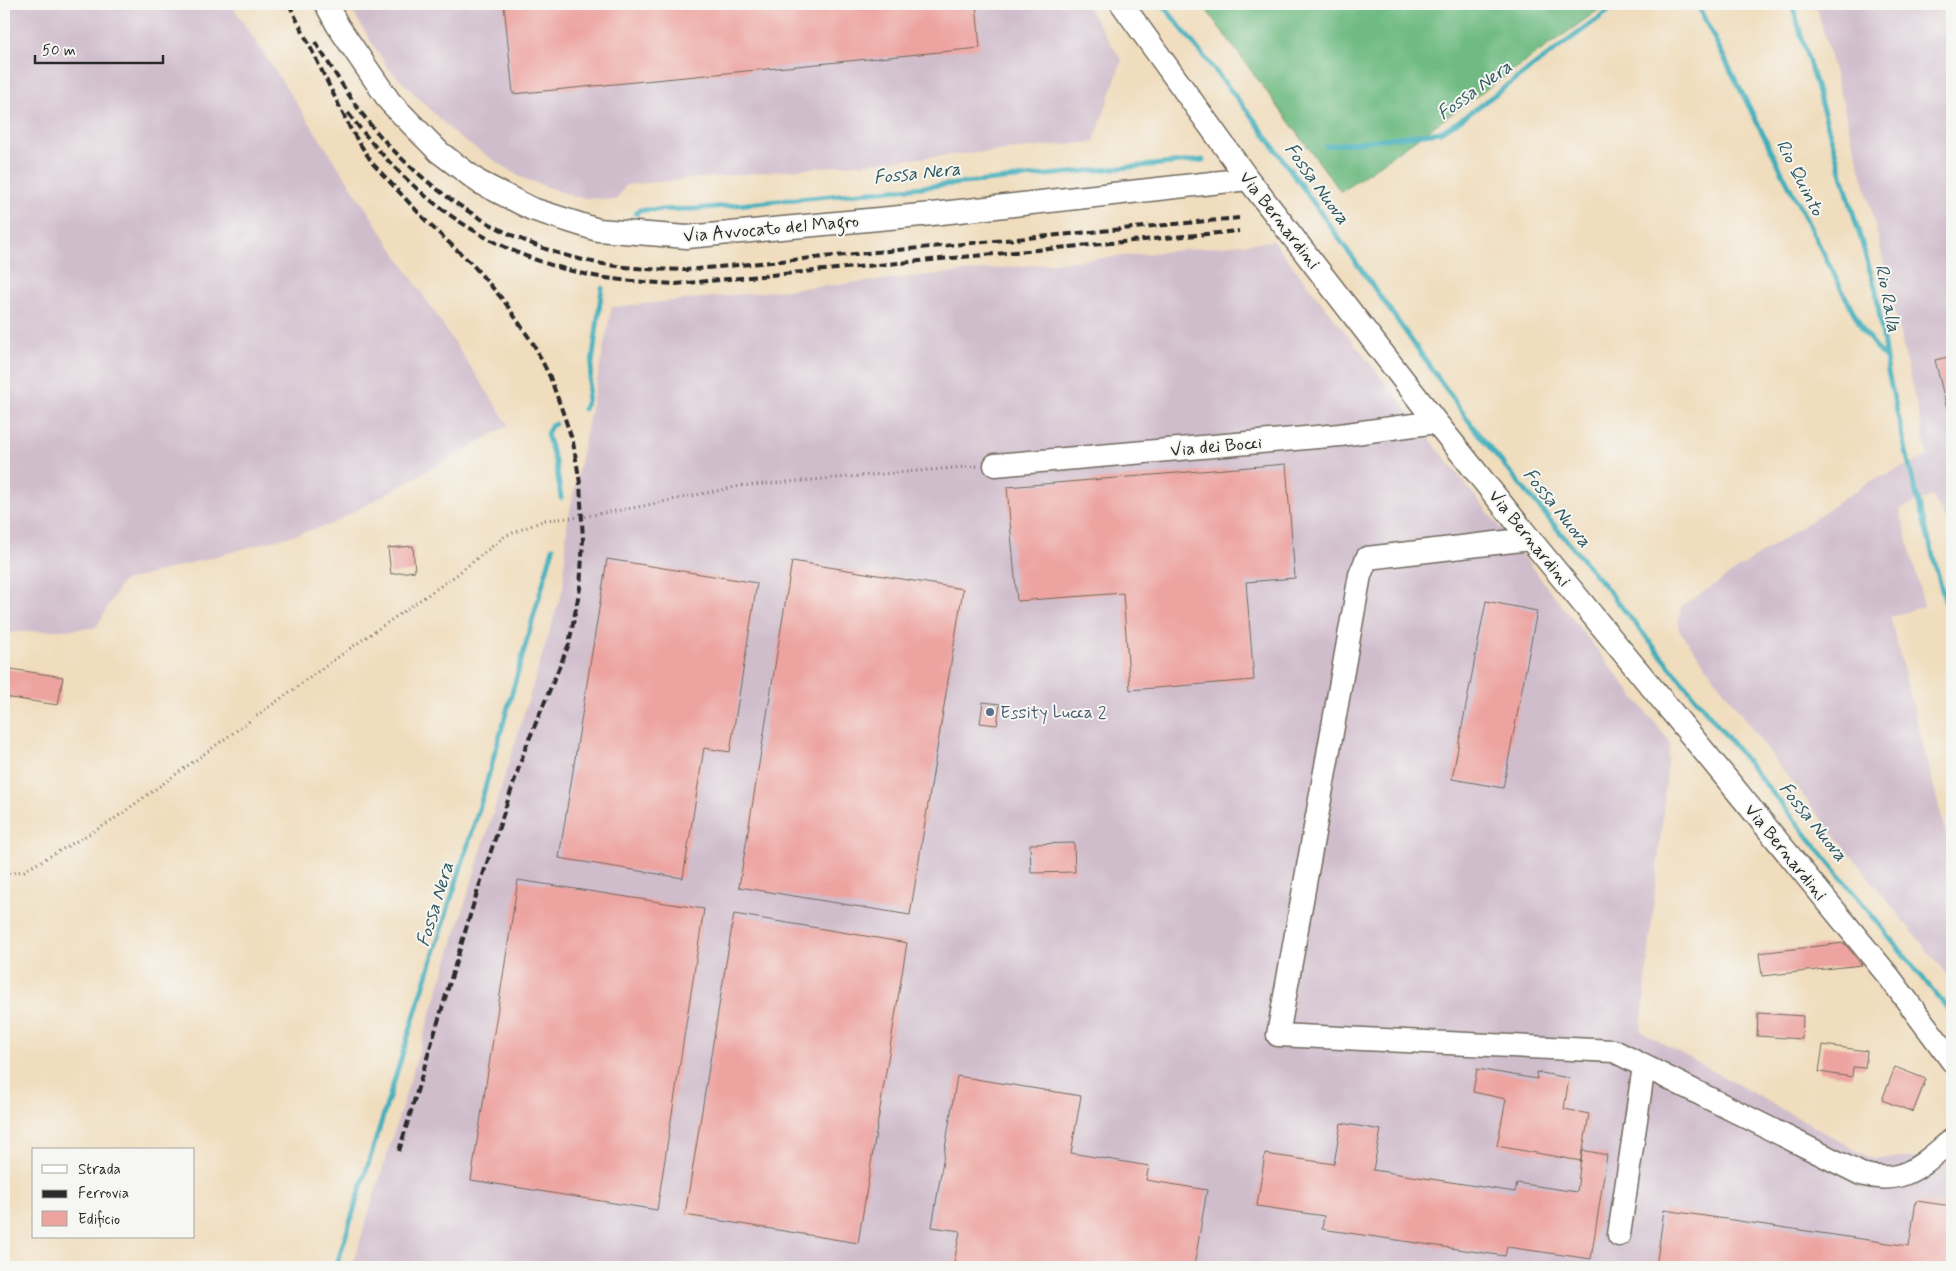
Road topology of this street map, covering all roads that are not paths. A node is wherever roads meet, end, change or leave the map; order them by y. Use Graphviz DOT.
graph roads {
  1 [pos="326,4"];
  2 [pos="1122,4"];
  3 [pos="1248,179"];
  4 [pos="1436,422"];
  5 [pos="995,465"];
  6 [pos="1530,539"];
  7 [pos="1952,1061"];
  8 [pos="1644,1066"];
  9 [pos="1952,1140"];
  10 [pos="1619,1235"];
  1 -- 3 [label="street, Via Avvocato del Magro"];
  2 -- 3 [label="street, Via Bernardini"];
  3 -- 4 [label="street, Via Bernardini"];
  4 -- 5 [label="street, Via dei Bocci"];
  4 -- 6 [label="street, Via Bernardini"];
  6 -- 7 [label="street, Via Bernardini"];
  6 -- 8 [label="street"];
  8 -- 9 [label="street"];
  8 -- 10 [label="street"];
}
